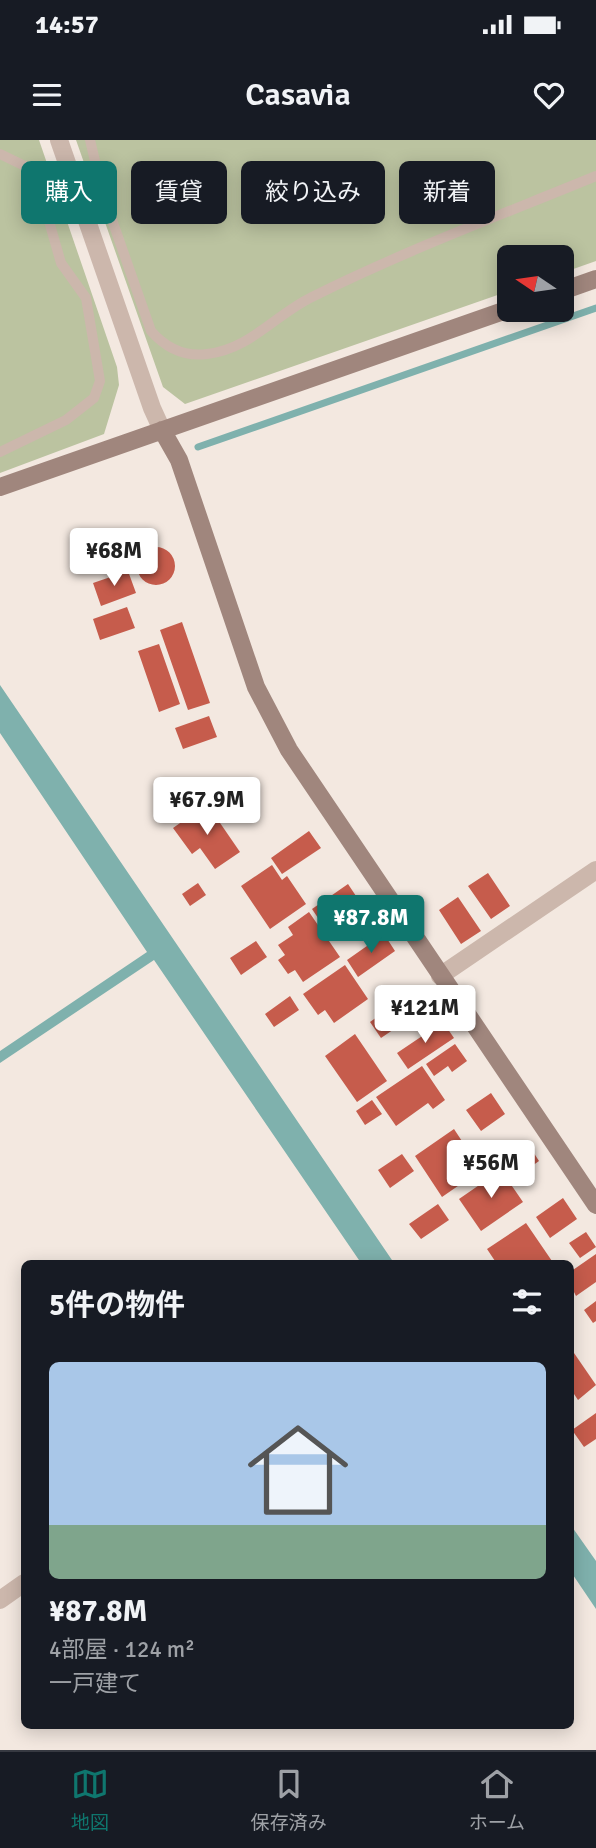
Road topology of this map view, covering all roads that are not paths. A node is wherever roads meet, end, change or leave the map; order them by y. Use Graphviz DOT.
graph roads {
  1 [pos="59,140"];
  2 [pos="90,140"];
  3 [pos="0,154"];
  4 [pos="596,176"];
  5 [pos="596,279"];
  6 [pos="574,287"];
  7 [pos="497,313"];
  8 [pos="162,430"];
  9 [pos="0,452"];
  10 [pos="0,487"];
  11 [pos="596,870"];
  12 [pos="440,976"];
  13 [pos="596,1205"];
  14 [pos="21,1585"];
  15 [pos="0,1600"];
  1 -- 8 [label="street"];
  2 -- 4 [label="lane"];
  3 -- 9 [label="lane"];
  5 -- 6 [label="street"];
  7 -- 8 [label="street"];
  8 -- 10 [label="street"];
  8 -- 12 [label="street"];
  11 -- 12 [label="street"];
  12 -- 13 [label="street"];
  14 -- 15 [label="street"];
}
